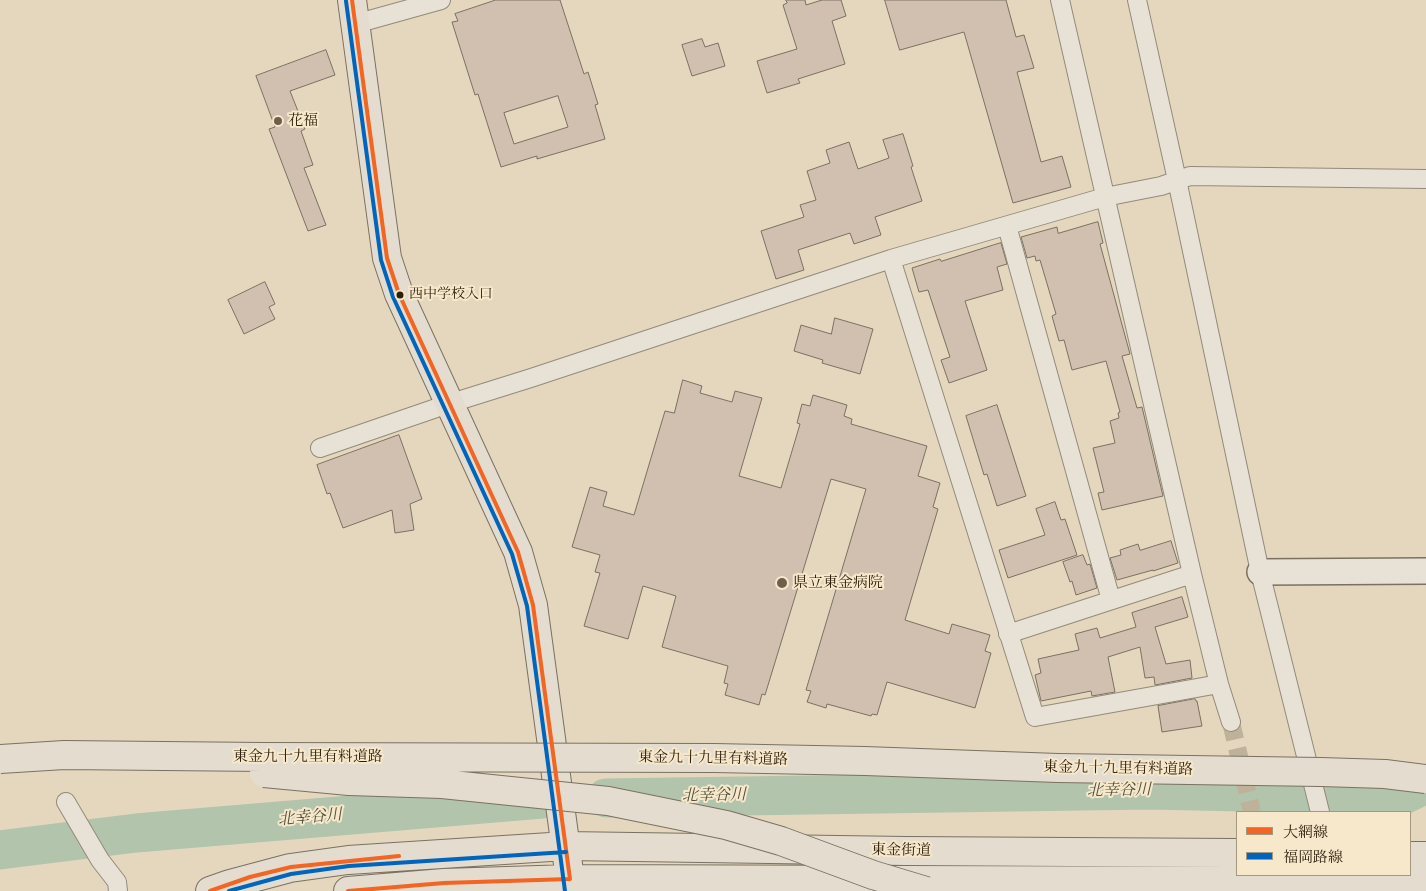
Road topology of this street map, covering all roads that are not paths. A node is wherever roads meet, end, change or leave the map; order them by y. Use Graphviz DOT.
graph roads {
  1 [pos="441,0"];
  2 [pos="1060,0"];
  3 [pos="1137,0"];
  4 [pos="353,12"];
  5 [pos="1426,179"];
  6 [pos="1177,180"];
  7 [pos="1105,197"];
  8 [pos="1007,226"];
  9 [pos="891,259"];
  10 [pos="448,404"];
  11 [pos="320,448"];
  12 [pos="1426,571"];
  13 [pos="1260,572"];
  14 [pos="1192,574"];
  15 [pos="1111,600"];
  16 [pos="1008,634"];
  17 [pos="1219,684"];
  18 [pos="1231,722"];
  19 [pos="0,759"];
  20 [pos="0,765"];
  21 [pos="1426,779"];
  22 [pos="66,802"];
  23 [pos="1320,811"];
  24 [pos="566,846"];
  25 [pos="1236,853"];
  26 [pos="1411,856"];
  27 [pos="1426,856"];
  28 [pos="1334,876"];
  29 [pos="1426,879"];
  30 [pos="571,885"];
  31 [pos="118,891"];
  32 [pos="210,891"];
  33 [pos="348,891"];
  34 [pos="926,891"];
  35 [pos="1338,891"];
  1 -- 4 [label="street"];
  2 -- 7 [label="street"];
  3 -- 6 [label="street"];
  4 -- 10 [label="main road"];
  5 -- 6 [label="street"];
  6 -- 7 [label="street"];
  6 -- 13 [label="street"];
  7 -- 8 [label="street"];
  7 -- 14 [label="street"];
  8 -- 9 [label="street"];
  8 -- 15 [label="street"];
  9 -- 10 [label="street"];
  9 -- 16 [label="street"];
  10 -- 11 [label="street"];
  10 -- 24 [label="main road"];
  12 -- 13 [label="street"];
  13 -- 23 [label="street"];
  14 -- 15 [label="street"];
  14 -- 17 [label="street"];
  15 -- 16 [label="street"];
  16 -- 17 [label="street"];
  17 -- 18 [label="street"];
  19 -- 21 [label="main road, 東金九十九里有料道路, bridge"];
  20 -- 34 [label="main road, 東金九十九里有料道路, bridge"];
  22 -- 31 [label="street"];
  24 -- 25 [label="main road, 東金街道"];
  24 -- 30 [label="main road"];
  24 -- 32 [label="main road, 東金街道"];
  26 -- 27 [label="main road"];
  28 -- 35 [label="street"];
  29 -- 30 [label="main road, 東金街道, bridge"];
  30 -- 33 [label="main road, 東金街道"];
}
